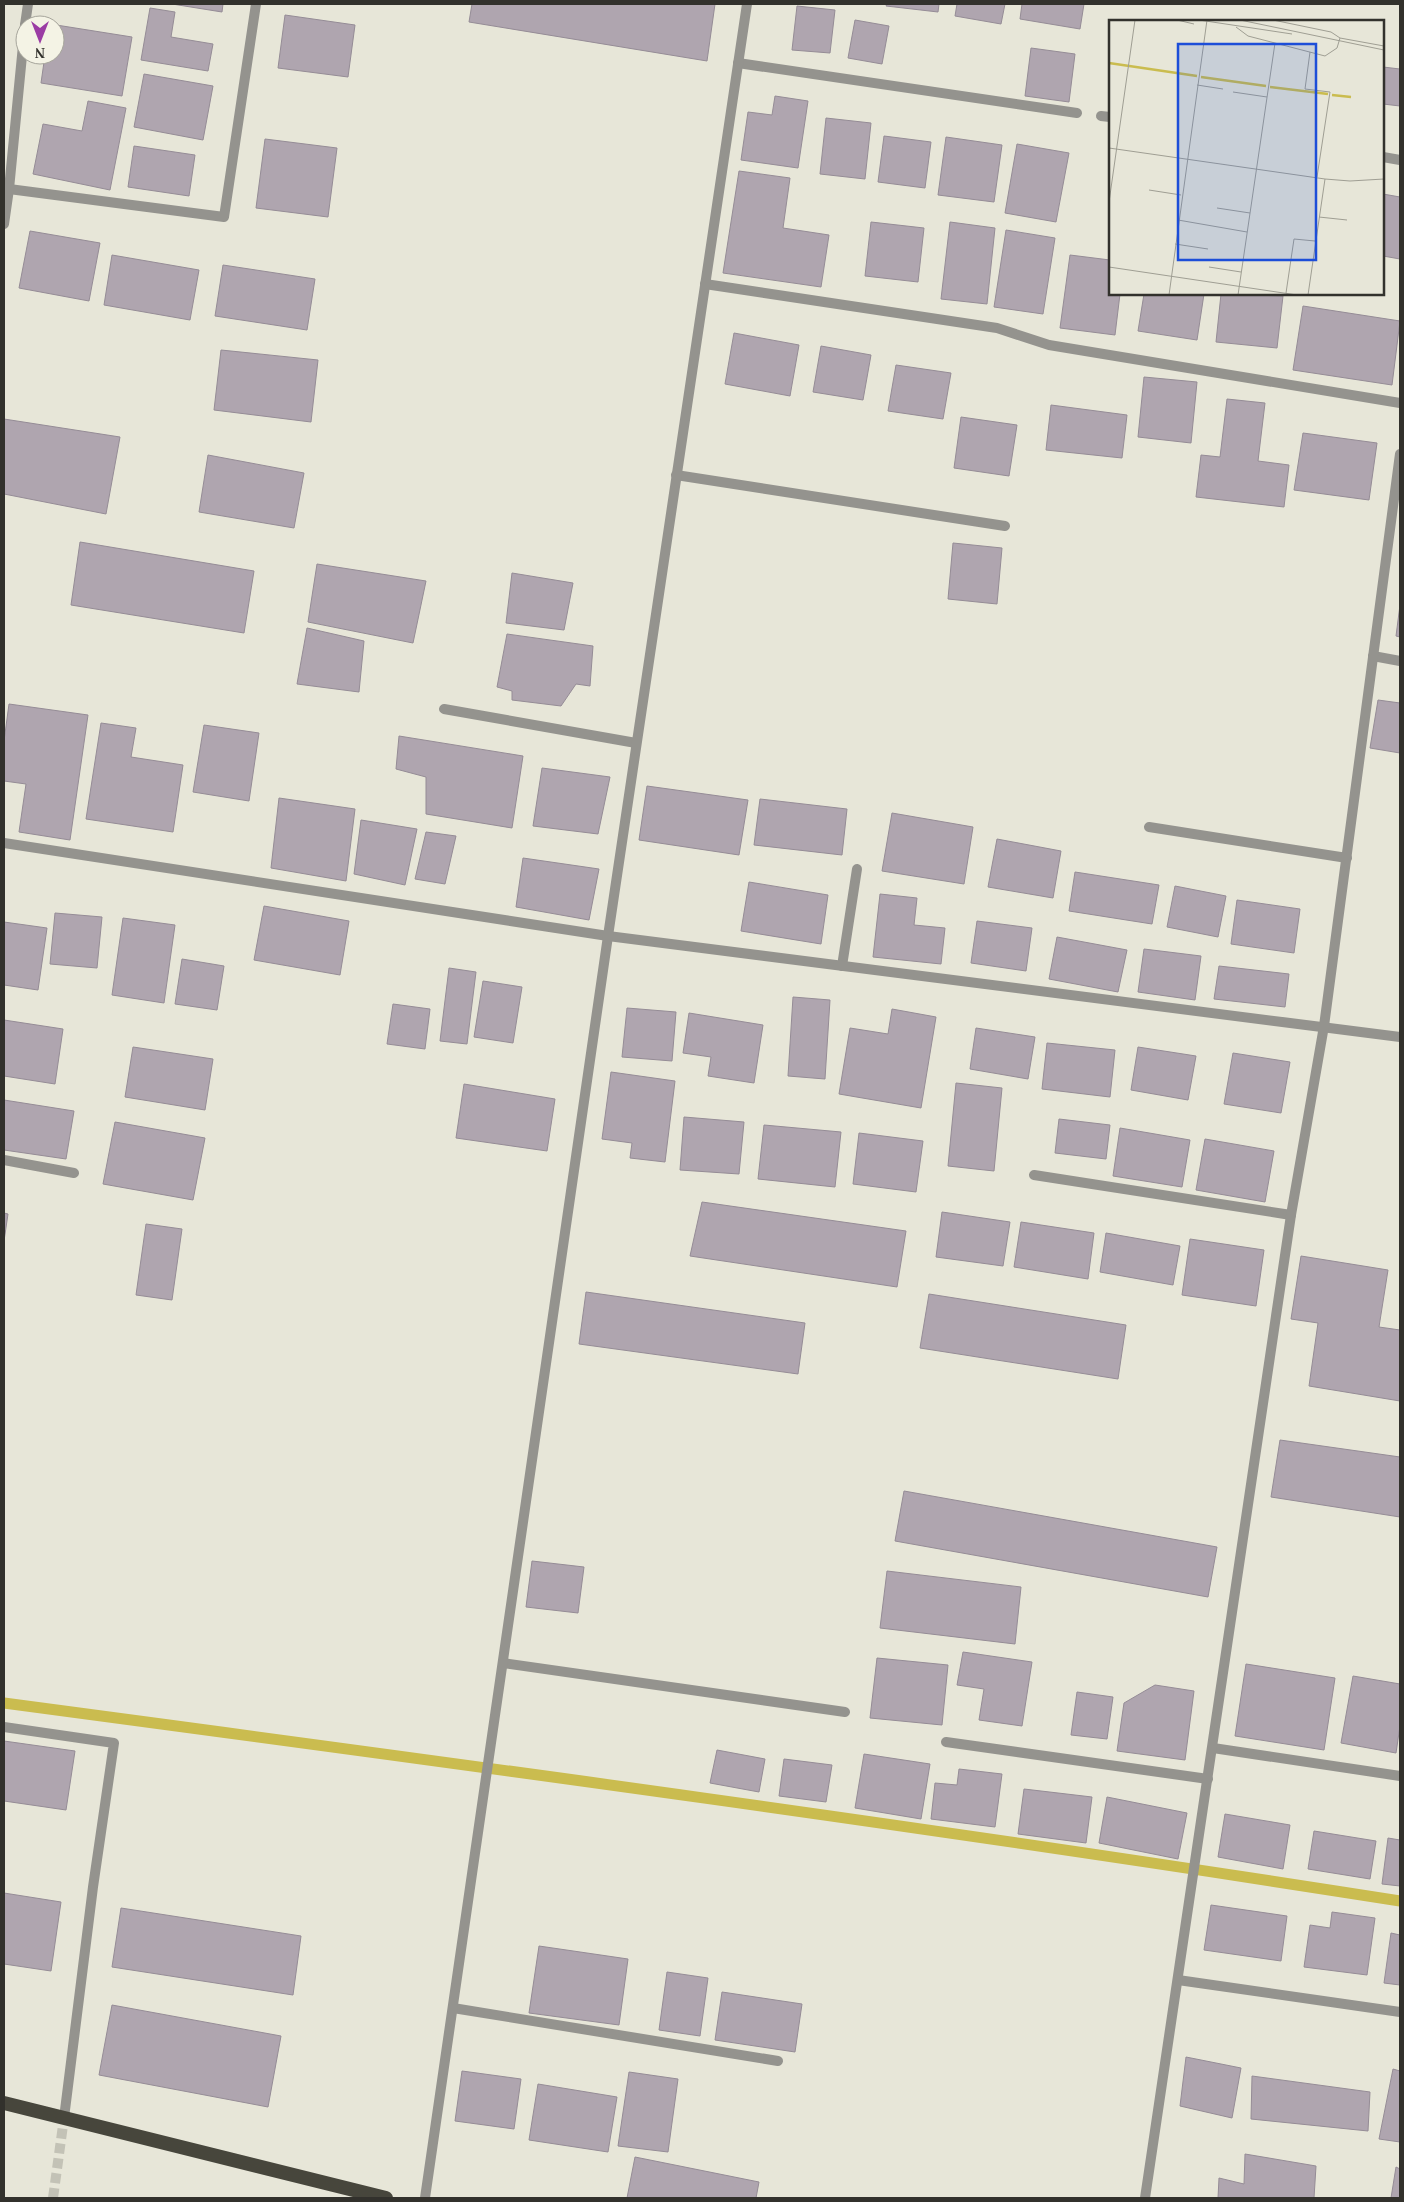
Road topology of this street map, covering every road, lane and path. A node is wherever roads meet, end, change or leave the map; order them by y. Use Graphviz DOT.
graph roads {
  1 [pos="256,4"];
  2 [pos="747,4"];
  3 [pos="738,63"];
  4 [pos="21,65"];
  5 [pos="1077,113"];
  6 [pos="1384,157"];
  7 [pos="1400,160"];
  8 [pos="10,189"];
  9 [pos="4,224"];
  10 [pos="705,284"];
  11 [pos="1400,403"];
  12 [pos="1400,454"];
  13 [pos="676,475"];
  14 [pos="1005,526"];
  15 [pos="1373,656"];
  16 [pos="1400,661"];
  17 [pos="444,708"];
  18 [pos="636,743"];
  19 [pos="1149,826"];
  20 [pos="4,843"];
  21 [pos="1347,858"];
  22 [pos="857,869"];
  23 [pos="608,936"];
  24 [pos="842,966"];
  25 [pos="1324,1026"];
  26 [pos="1400,1037"];
  27 [pos="4,1160"];
  28 [pos="74,1173"];
  29 [pos="1034,1175"];
  30 [pos="1291,1215"];
  31 [pos="503,1663"];
  32 [pos="845,1712"];
  33 [pos="4,1727"];
  34 [pos="946,1742"];
  35 [pos="1213,1748"];
  36 [pos="1400,1776"];
  37 [pos="1208,1779"];
  38 [pos="1178,1980"];
  39 [pos="453,2008"];
  40 [pos="1400,2012"];
  41 [pos="778,2061"];
  42 [pos="4,2102"];
  43 [pos="64,2118"];
  44 [pos="386,2198"];
  45 [pos="425,2198"];
  46 [pos="1145,2198"];
  1 -- 8 [label="street"];
  2 -- 3 [label="street"];
  3 -- 5 [label="street"];
  3 -- 10 [label="street"];
  4 -- 8 [label="street"];
  6 -- 7 [label="street"];
  8 -- 9 [label="street"];
  10 -- 11 [label="street"];
  10 -- 13 [label="street"];
  12 -- 15 [label="street"];
  13 -- 14 [label="street"];
  13 -- 18 [label="street"];
  15 -- 16 [label="street"];
  15 -- 21 [label="street"];
  17 -- 18 [label="street"];
  18 -- 23 [label="street"];
  19 -- 21 [label="street"];
  20 -- 23 [label="street"];
  21 -- 25 [label="street"];
  22 -- 24 [label="street"];
  23 -- 24 [label="street"];
  23 -- 31 [label="street"];
  24 -- 25 [label="street"];
  25 -- 26 [label="street"];
  25 -- 30 [label="street"];
  27 -- 28 [label="street"];
  29 -- 30 [label="street"];
  30 -- 35 [label="street"];
  31 -- 32 [label="street"];
  31 -- 39 [label="street"];
  33 -- 43 [label="street"];
  34 -- 37 [label="street"];
  35 -- 36 [label="street"];
  35 -- 37 [label="street"];
  37 -- 38 [label="street"];
  38 -- 40 [label="street"];
  38 -- 46 [label="street"];
  39 -- 41 [label="street"];
  39 -- 45 [label="street"];
  42 -- 43 [label="highway"];
  43 -- 44 [label="highway"];
}
